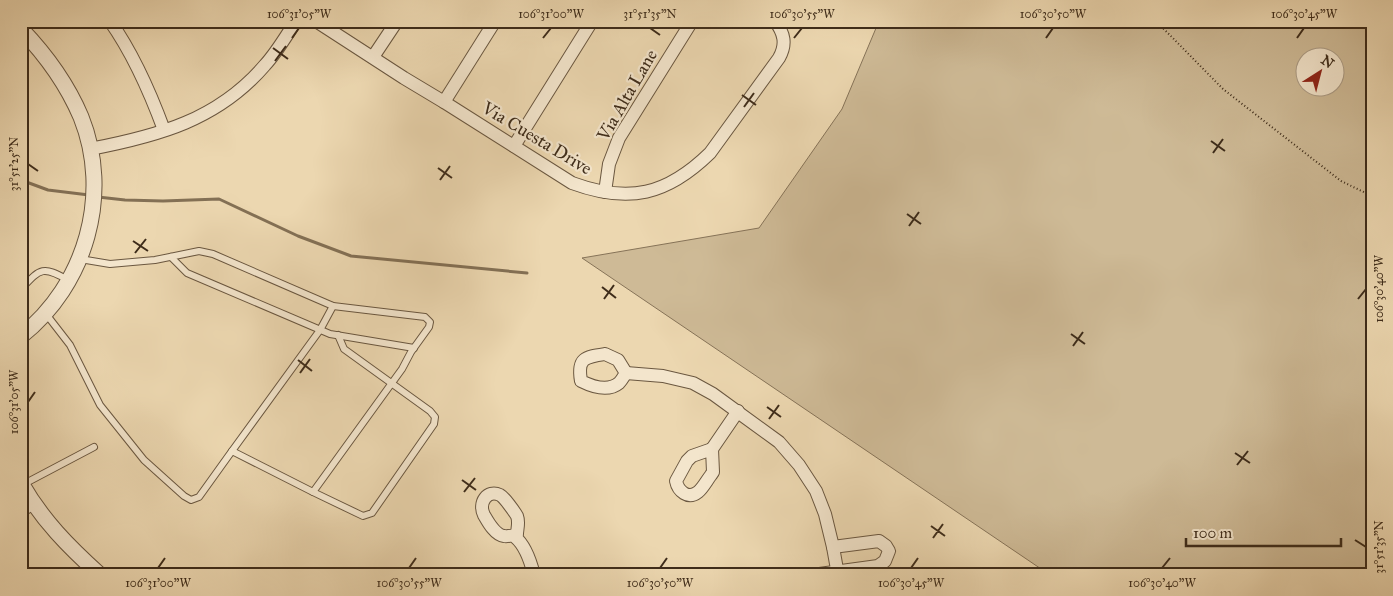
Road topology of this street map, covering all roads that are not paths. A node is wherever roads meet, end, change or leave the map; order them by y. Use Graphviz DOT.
graph roads {
  1 [pos="110,21"];
  2 [pos="296,21"];
  3 [pos="316,21"];
  4 [pos="397,21"];
  5 [pos="495,21"];
  6 [pos="592,21"];
  7 [pos="692,21"];
  8 [pos="775,21"];
  9 [pos="21,29"];
  10 [pos="373,57"];
  11 [pos="444,102"];
  12 [pos="164,130"];
  13 [pos="514,146"];
  14 [pos="90,148"];
  15 [pos="606,192"];
  16 [pos="170,257"];
  17 [pos="80,259"];
  18 [pos="69,281"];
  19 [pos="21,290"];
  20 [pos="333,306"];
  21 [pos="45,314"];
  22 [pos="320,330"];
  23 [pos="338,335"];
  24 [pos="21,336"];
  25 [pos="414,348"];
  26 [pos="626,373"];
  27 [pos="392,384"];
  28 [pos="738,411"];
  29 [pos="94,447"];
  30 [pos="712,449"];
  31 [pos="232,451"];
  32 [pos="22,484"];
  33 [pos="313,492"];
  34 [pos="27,507"];
  35 [pos="517,538"];
  36 [pos="833,548"];
  37 [pos="837,573"];
  38 [pos="100,575"];
  39 [pos="534,575"];
  40 [pos="812,575"];
  1 -- 12 [label="street"];
  2 -- 12 [label="street"];
  3 -- 10 [label="street, Via Cuesta Drive"];
  4 -- 10 [label="street"];
  5 -- 11 [label="street"];
  6 -- 13 [label="street"];
  7 -- 15 [label="street, Via Alta Lane"];
  8 -- 15 [label="street, Via Cuesta Drive"];
  9 -- 14 [label="street"];
  10 -- 11 [label="street, Via Cuesta Drive"];
  11 -- 13 [label="street, Via Cuesta Drive"];
  12 -- 14 [label="street"];
  13 -- 15 [label="street, Via Cuesta Drive"];
  14 -- 17 [label="street"];
  16 -- 17 [label="lane"];
  16 -- 20 [label="lane"];
  16 -- 22 [label="lane"];
  17 -- 18 [label="street"];
  18 -- 19 [label="lane"];
  18 -- 21 [label="street"];
  20 -- 22 [label="lane"];
  20 -- 25 [label="lane"];
  21 -- 24 [label="street"];
  21 -- 31 [label="lane"];
  22 -- 23 [label="lane"];
  22 -- 31 [label="lane"];
  23 -- 25 [label="lane"];
  23 -- 27 [label="lane"];
  25 -- 27 [label="lane"];
  26 -- 28 [label="street"];
  27 -- 33 [label="lane"];
  27 -- 33 [label="lane"];
  28 -- 30 [label="street"];
  28 -- 36 [label="street"];
  29 -- 32 [label="lane"];
  31 -- 33 [label="lane"];
  32 -- 34 [label="street"];
  34 -- 38 [label="street"];
  35 -- 39 [label="street"];
  36 -- 37 [label="street"];
  36 -- 37 [label="street"];
  37 -- 40 [label="street"];
}
